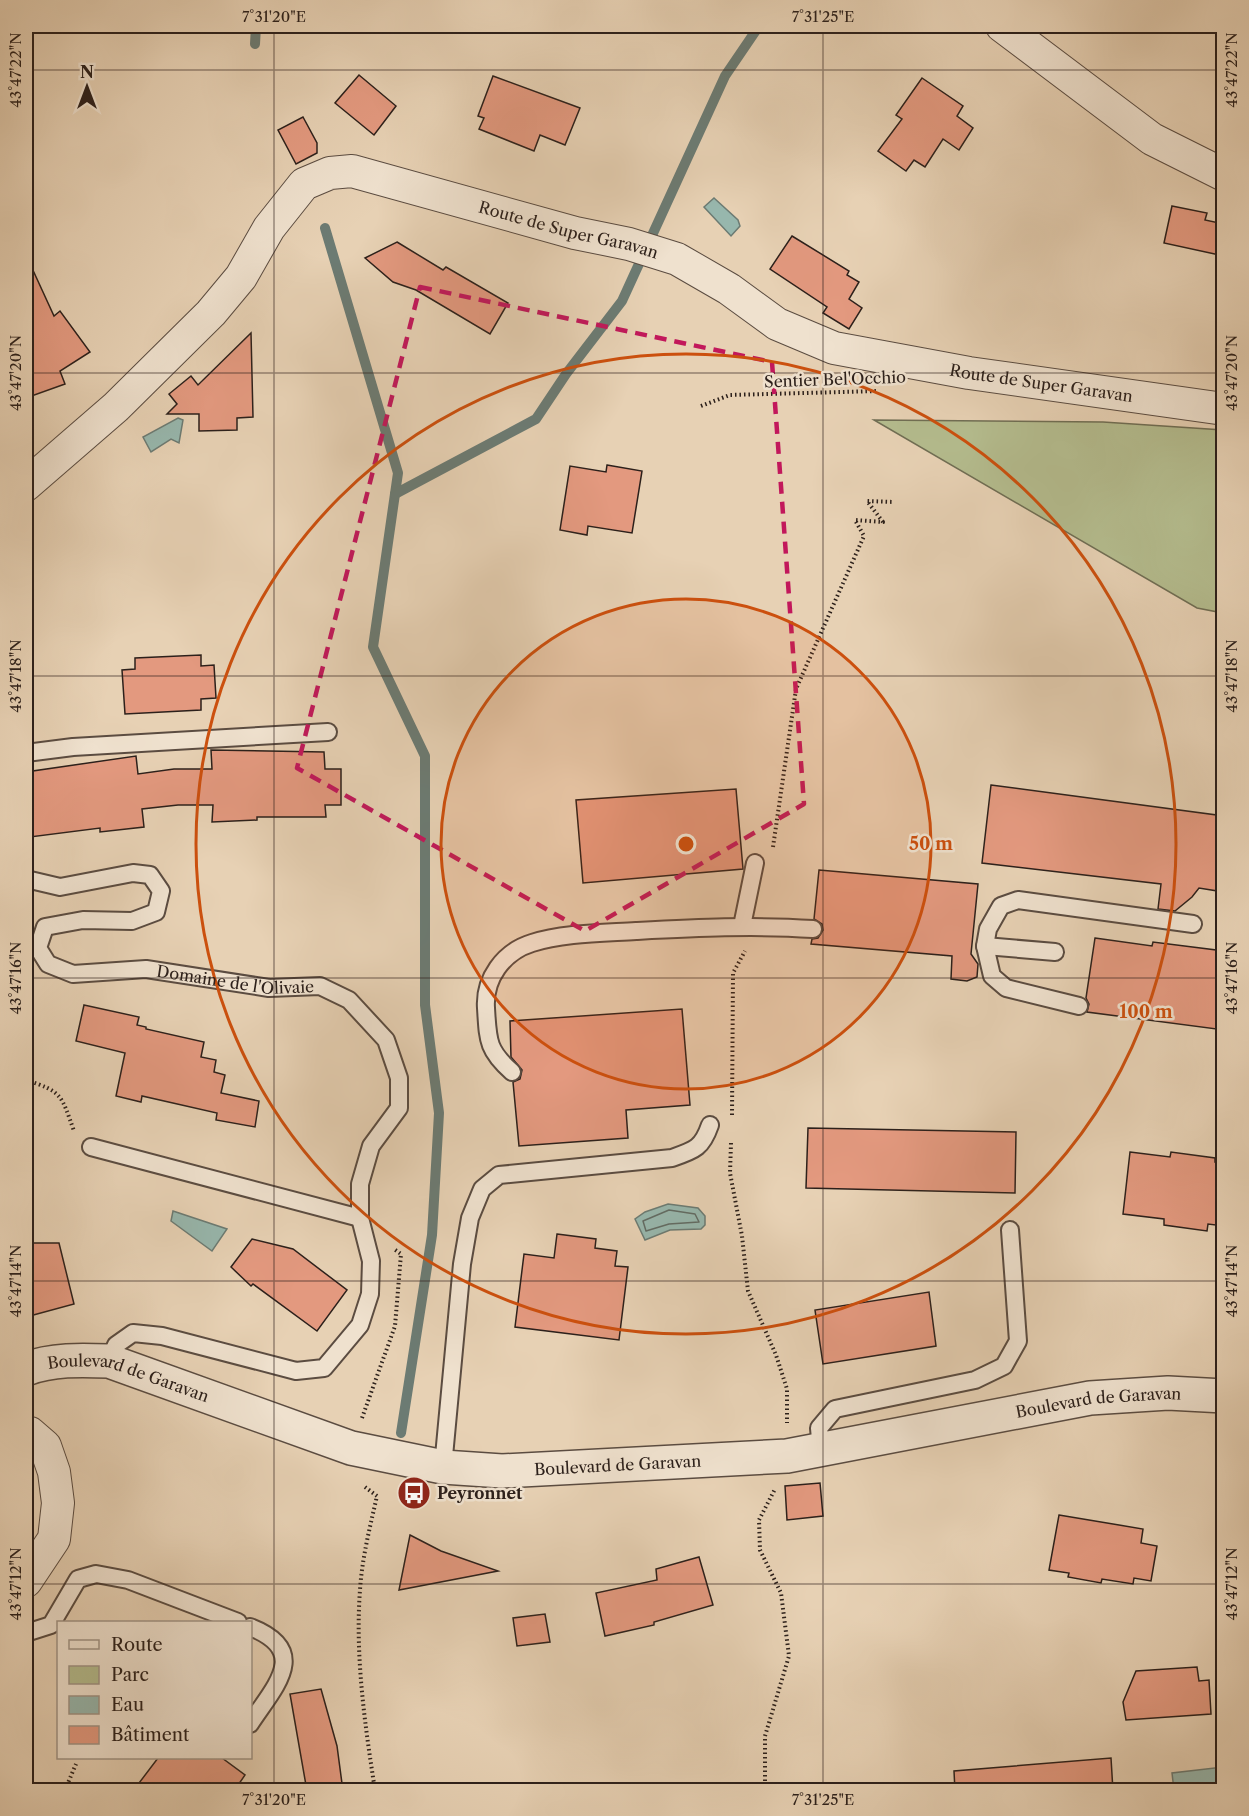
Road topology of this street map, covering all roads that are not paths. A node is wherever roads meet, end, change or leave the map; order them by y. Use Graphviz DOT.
graph roads {
  1 [pos="1002,26"];
  2 [pos="1224,175"];
  3 [pos="1224,409"];
  4 [pos="26,485"];
  5 [pos="328,732"];
  6 [pos="26,753"];
  7 [pos="755,863"];
  8 [pos="26,879"];
  9 [pos="1193,924"];
  10 [pos="742,926"];
  11 [pos="813,929"];
  12 [pos="985,946"];
  13 [pos="1055,952"];
  14 [pos="1080,1006"];
  15 [pos="512,1072"];
  16 [pos="710,1125"];
  17 [pos="91,1147"];
  18 [pos="360,1218"];
  19 [pos="1010,1230"];
  20 [pos="109,1360"];
  21 [pos="26,1369"];
  22 [pos="1224,1396"];
  23 [pos="26,1433"];
  24 [pos="821,1450"];
  25 [pos="443,1467"];
  26 [pos="26,1581"];
  27 [pos="233,1621"];
  28 [pos="252,1628"];
  29 [pos="26,1633"];
  30 [pos="252,1721"];
  1 -- 2 [label="street"];
  3 -- 4 [label="street, Route de Super Garavan"];
  5 -- 6 [label="lane"];
  7 -- 10 [label="lane"];
  8 -- 18 [label="lane, Domaine de l'Olivaie"];
  9 -- 12 [label="lane"];
  10 -- 11 [label="lane"];
  10 -- 15 [label="lane"];
  12 -- 13 [label="lane"];
  12 -- 14 [label="lane"];
  16 -- 25 [label="lane"];
  17 -- 18 [label="lane"];
  18 -- 20 [label="lane, Domaine de l'Olivaie"];
  19 -- 24 [label="lane"];
  20 -- 21 [label="street, Boulevard de Garavan"];
  20 -- 25 [label="street, Boulevard de Garavan"];
  22 -- 24 [label="street, Boulevard de Garavan"];
  23 -- 26 [label="street"];
  24 -- 25 [label="street, Boulevard de Garavan"];
  27 -- 29 [label="lane"];
  28 -- 30 [label="lane"];
}
